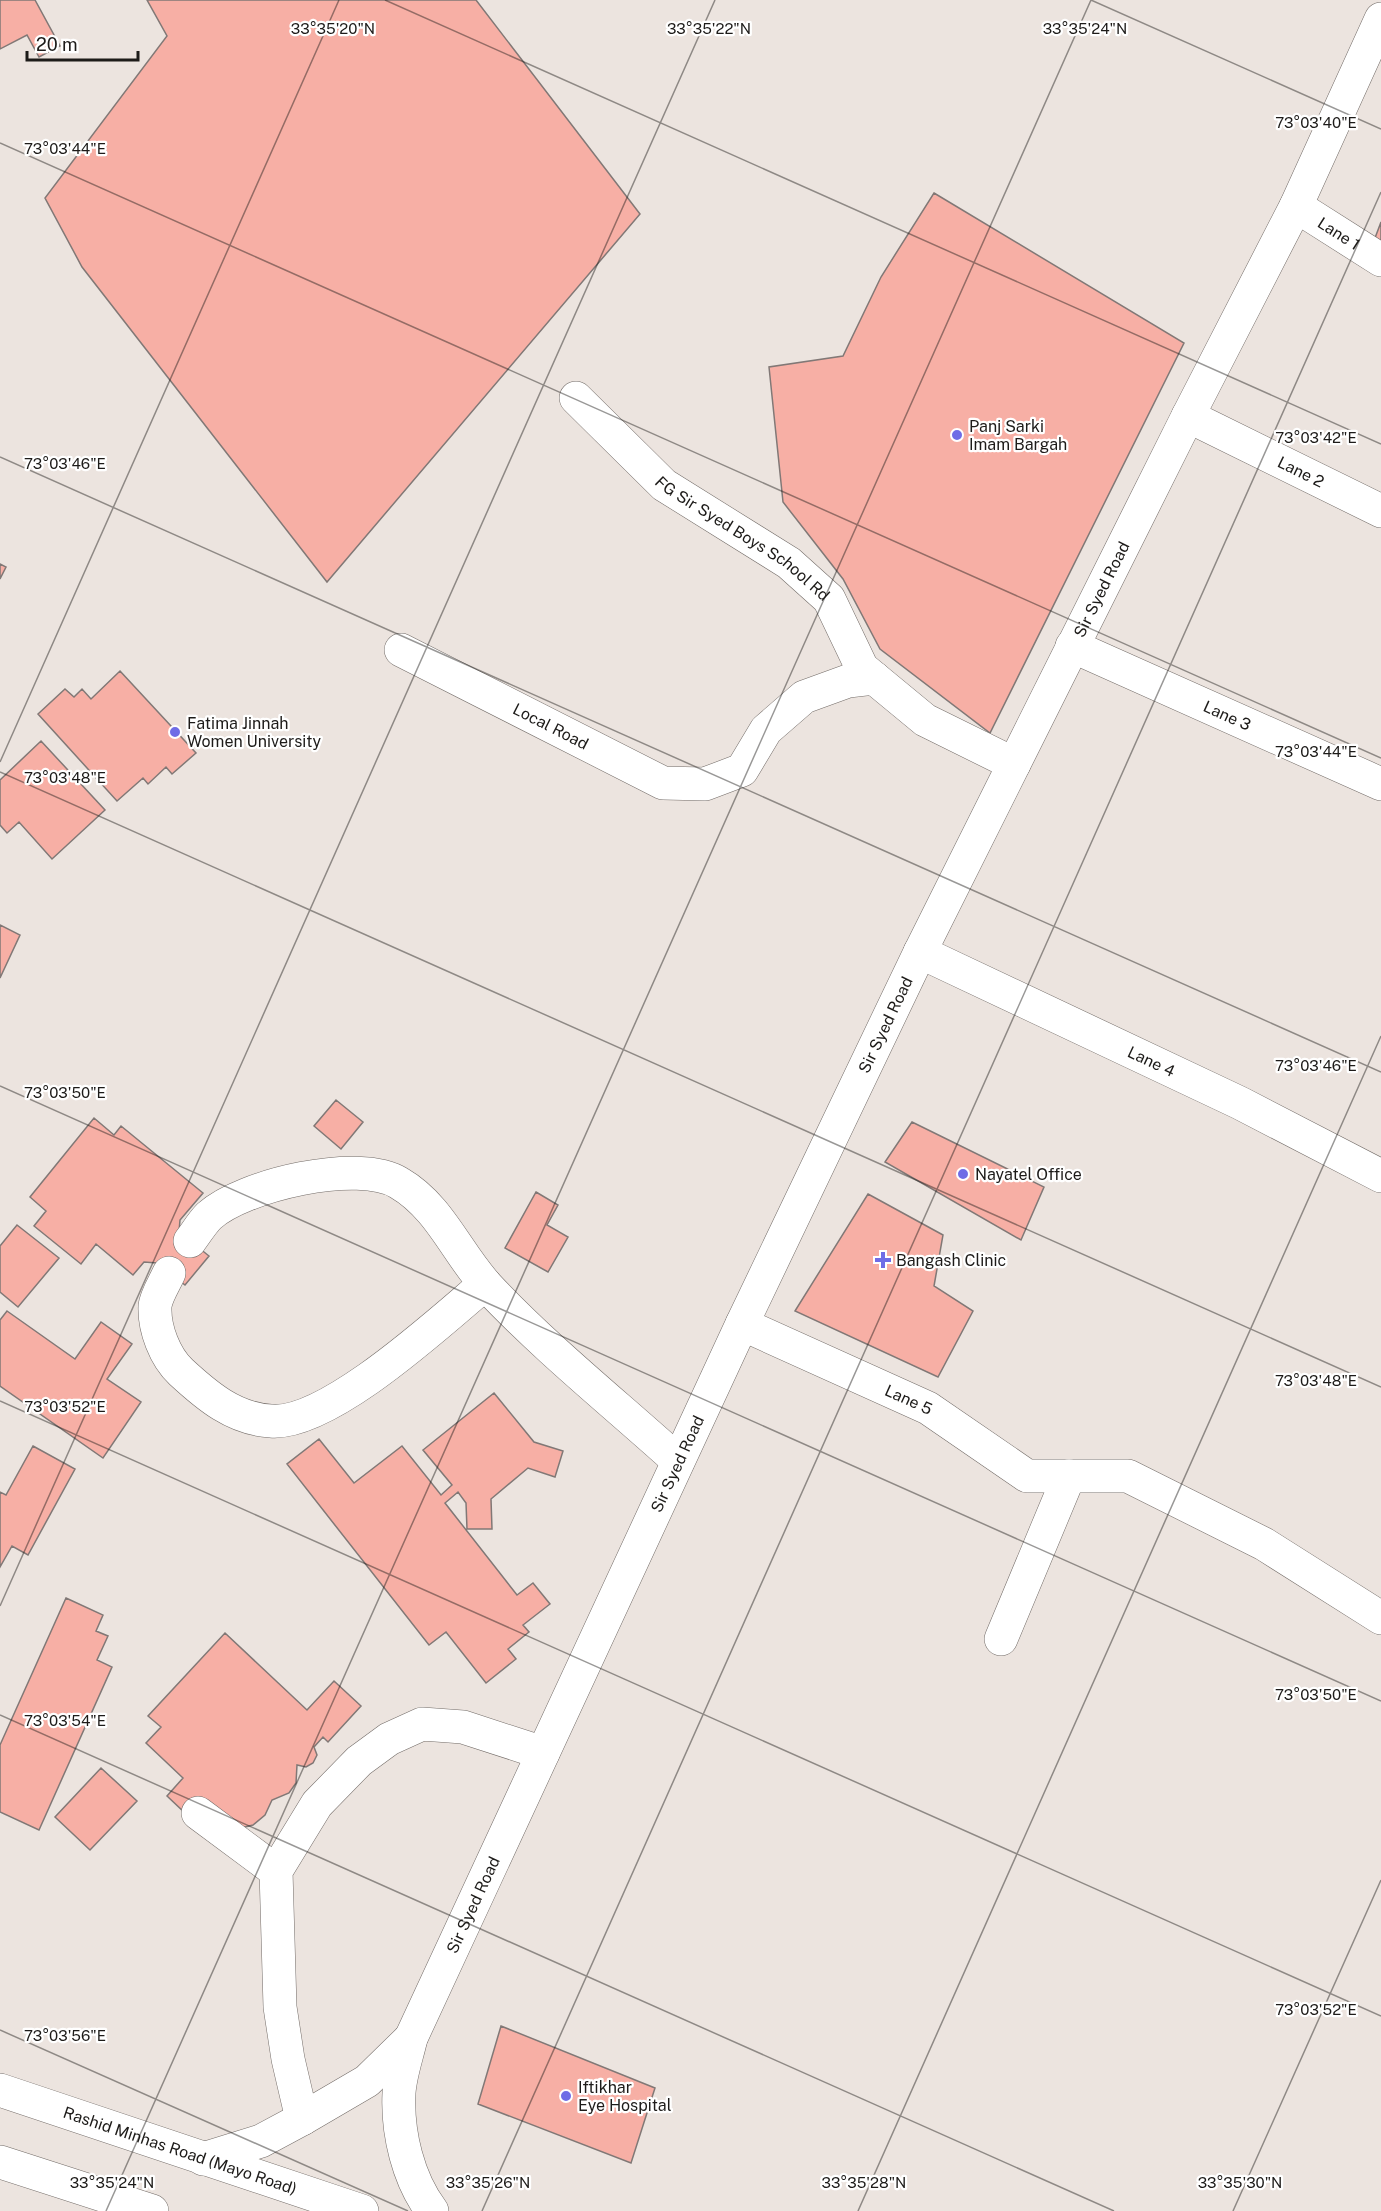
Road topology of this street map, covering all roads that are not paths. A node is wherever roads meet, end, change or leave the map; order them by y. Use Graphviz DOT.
graph roads {
  1 [pos="1381,19"];
  2 [pos="1296,206"];
  3 [pos="1381,260"];
  4 [pos="576,398"];
  5 [pos="1188,416"];
  6 [pos="1381,511"];
  7 [pos="1072,646"];
  8 [pos="401,650"];
  9 [pos="874,678"];
  10 [pos="1014,764"];
  11 [pos="1381,784"];
  12 [pos="920,952"];
  13 [pos="1381,1176"];
  14 [pos="190,1241"];
  15 [pos="169,1273"];
  16 [pos="485,1284"];
  17 [pos="742,1324"];
  18 [pos="678,1461"];
  19 [pos="1069,1476"];
  20 [pos="1381,1618"];
  21 [pos="1001,1639"];
  22 [pos="543,1753"];
  23 [pos="198,1813"];
  24 [pos="276,1871"];
  25 [pos="411,2038"];
  26 [pos="0,2090"];
  27 [pos="302,2119"];
  28 [pos="203,2158"];
  29 [pos="0,2162"];
  30 [pos="152,2211"];
  31 [pos="362,2211"];
  32 [pos="432,2211"];
  1 -- 2 [label="street, Sir Syed Road"];
  2 -- 3 [label="street, Lane 1"];
  2 -- 5 [label="street, Sir Syed Road"];
  4 -- 9 [label="street, FG Sir Syed Boys School Rd"];
  5 -- 6 [label="street, Lane 2"];
  5 -- 7 [label="street, Sir Syed Road"];
  7 -- 10 [label="street, Sir Syed Road"];
  7 -- 11 [label="street, Lane 3"];
  8 -- 9 [label="street, Local Road"];
  9 -- 10 [label="street, FG Sir Syed Boys School Rd"];
  10 -- 12 [label="street, Sir Syed Road"];
  12 -- 13 [label="street, Lane 4"];
  12 -- 17 [label="street, Sir Syed Road"];
  14 -- 16 [label="street"];
  15 -- 16 [label="street"];
  16 -- 18 [label="street"];
  17 -- 18 [label="street, Sir Syed Road"];
  17 -- 19 [label="street, Lane 5"];
  18 -- 22 [label="street, Sir Syed Road"];
  19 -- 20 [label="street, Lane 5"];
  19 -- 21 [label="street"];
  22 -- 24 [label="street"];
  22 -- 25 [label="street, Sir Syed Road"];
  23 -- 24 [label="street"];
  24 -- 27 [label="street"];
  25 -- 27 [label="street, Sir Syed Road"];
  25 -- 32 [label="street, Sir Syed Road"];
  26 -- 28 [label="street, Rashid Minhas Road (Mayo Road)"];
  27 -- 28 [label="street, Sir Syed Road"];
  28 -- 31 [label="street, Rashid Minhas Road (Mayo Road)"];
  29 -- 30 [label="street"];
}
